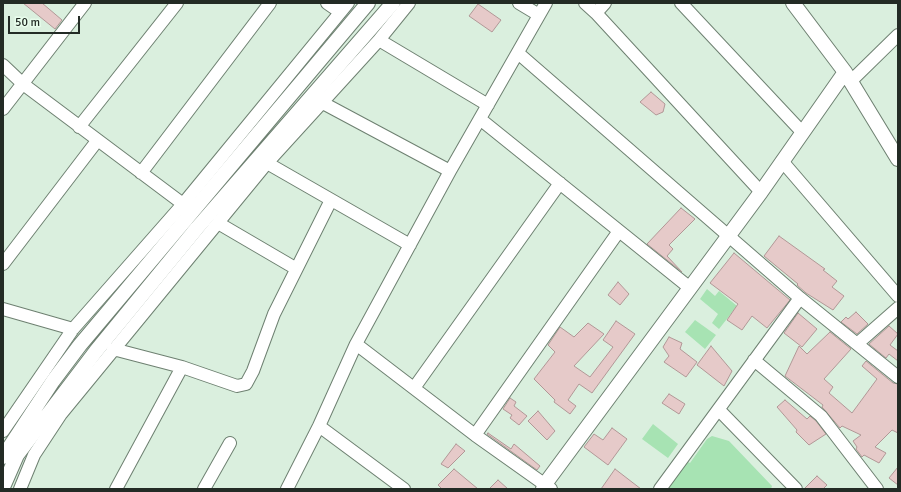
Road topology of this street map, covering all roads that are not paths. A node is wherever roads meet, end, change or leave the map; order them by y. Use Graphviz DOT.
graph roads {
  1 [pos="85,3"];
  2 [pos="177,3"];
  3 [pos="270,3"];
  4 [pos="327,3"];
  5 [pos="368,3"];
  6 [pos="393,3"];
  7 [pos="409,3"];
  8 [pos="519,3"];
  9 [pos="546,3"];
  10 [pos="585,3"];
  11 [pos="605,3"];
  12 [pos="681,3"];
  13 [pos="793,3"];
  14 [pos="344,8"];
  15 [pos="596,13"];
  16 [pos="539,15"];
  17 [pos="898,34"];
  18 [pos="379,40"];
  19 [pos="518,53"];
  20 [pos="3,65"];
  21 [pos="848,77"];
  22 [pos="22,84"];
  23 [pos="322,102"];
  24 [pos="488,105"];
  25 [pos="3,109"];
  26 [pos="480,119"];
  27 [pos="79,127"];
  28 [pos="802,132"];
  29 [pos="97,141"];
  30 [pos="898,159"];
  31 [pos="782,162"];
  32 [pos="267,163"];
  33 [pos="450,171"];
  34 [pos="141,173"];
  35 [pos="560,183"];
  36 [pos="761,192"];
  37 [pos="331,200"];
  38 [pos="183,204"];
  39 [pos="218,223"];
  40 [pos="619,230"];
  41 [pos="729,236"];
  42 [pos="410,245"];
  43 [pos="3,264"];
  44 [pos="295,268"];
  45 [pos="690,288"];
  46 [pos="898,296"];
  47 [pos="800,298"];
  48 [pos="898,308"];
  49 [pos="3,310"];
  50 [pos="72,329"];
  51 [pos="356,344"];
  52 [pos="857,344"];
  53 [pos="113,349"];
  54 [pos="754,360"];
  55 [pos="182,367"];
  56 [pos="898,377"];
  57 [pos="414,388"];
  58 [pos="719,410"];
  59 [pos="319,426"];
  60 [pos="3,431"];
  61 [pos="475,435"];
  62 [pos="230,444"];
  63 [pos="3,457"];
  64 [pos="3,487"];
  65 [pos="546,487"];
  66 [pos="793,488"];
  67 [pos="20,489"];
  68 [pos="116,489"];
  69 [pos="204,489"];
  70 [pos="287,489"];
  71 [pos="404,489"];
  72 [pos="660,489"];
  73 [pos="877,489"];
  1 -- 22 [label="street"];
  2 -- 27 [label="street"];
  3 -- 34 [label="street"];
  4 -- 14 [label="street"];
  5 -- 63 [label="street"];
  6 -- 64 [label="street"];
  7 -- 18 [label="street"];
  8 -- 16 [label="street"];
  9 -- 16 [label="street"];
  10 -- 15 [label="street"];
  11 -- 15 [label="street"];
  12 -- 28 [label="street"];
  13 -- 21 [label="street"];
  14 -- 38 [label="street"];
  15 -- 36 [label="street"];
  16 -- 19 [label="street"];
  17 -- 21 [label="street"];
  18 -- 23 [label="street"];
  18 -- 24 [label="street"];
  19 -- 24 [label="street"];
  19 -- 41 [label="street"];
  20 -- 22 [label="street"];
  21 -- 28 [label="street"];
  21 -- 30 [label="street"];
  22 -- 25 [label="street"];
  22 -- 27 [label="street"];
  23 -- 32 [label="street"];
  23 -- 33 [label="street"];
  24 -- 26 [label="street"];
  26 -- 33 [label="street"];
  26 -- 35 [label="street"];
  27 -- 29 [label="street"];
  28 -- 31 [label="street"];
  29 -- 34 [label="street"];
  29 -- 43 [label="street"];
  31 -- 36 [label="street"];
  31 -- 46 [label="street"];
  32 -- 37 [label="street"];
  32 -- 39 [label="street"];
  33 -- 42 [label="street"];
  34 -- 38 [label="street"];
  35 -- 40 [label="street"];
  35 -- 57 [label="street"];
  36 -- 41 [label="street"];
  37 -- 42 [label="street"];
  37 -- 44 [label="street"];
  38 -- 50 [label="street"];
  39 -- 44 [label="street"];
  39 -- 53 [label="street"];
  40 -- 45 [label="street"];
  40 -- 61 [label="street"];
  41 -- 45 [label="street"];
  41 -- 47 [label="street"];
  42 -- 51 [label="street"];
  44 -- 55 [label="street"];
  45 -- 65 [label="street"];
  47 -- 52 [label="street"];
  47 -- 54 [label="street"];
  48 -- 52 [label="street"];
  49 -- 50 [label="street"];
  50 -- 60 [label="street"];
  51 -- 57 [label="street"];
  51 -- 59 [label="street"];
  52 -- 56 [label="street"];
  53 -- 55 [label="street"];
  53 -- 67 [label="street"];
  54 -- 58 [label="street"];
  54 -- 73 [label="street"];
  55 -- 68 [label="street"];
  57 -- 61 [label="street"];
  58 -- 66 [label="street"];
  58 -- 72 [label="street"];
  59 -- 70 [label="street"];
  59 -- 71 [label="street"];
  61 -- 65 [label="street"];
  62 -- 69 [label="street"];
}
